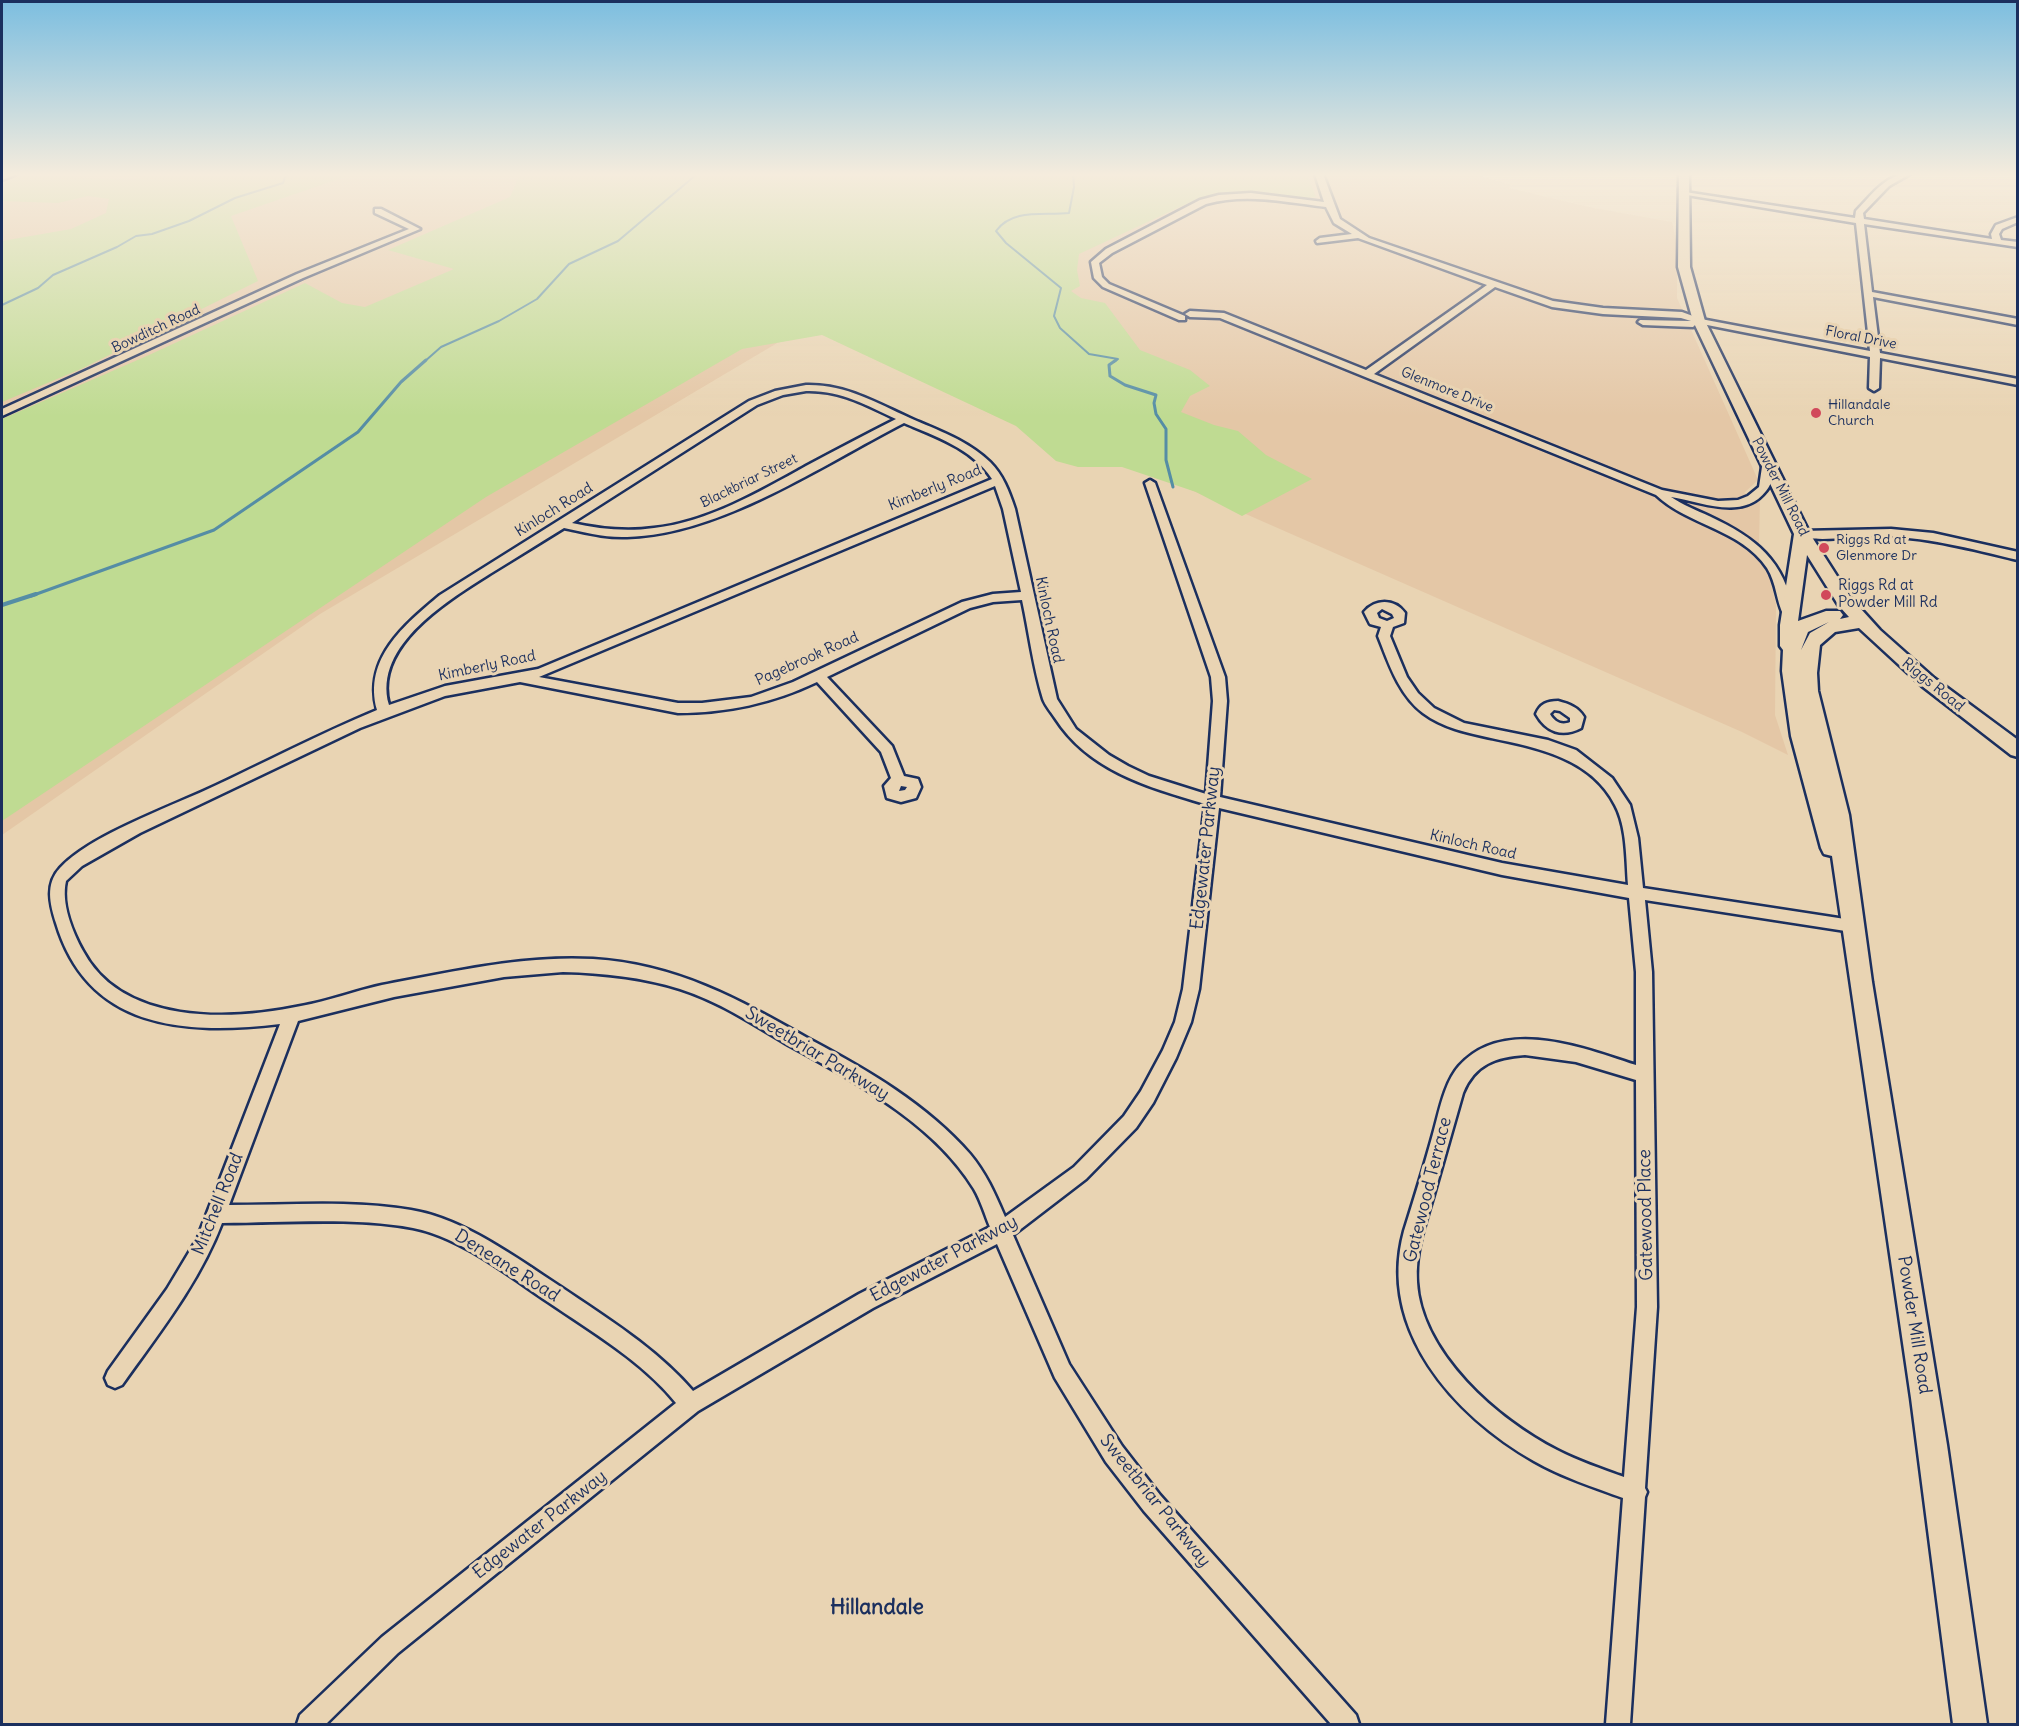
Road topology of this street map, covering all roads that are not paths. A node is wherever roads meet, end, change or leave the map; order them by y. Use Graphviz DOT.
graph roads {
  1 [pos="353,255"];
  2 [pos="1104,255"];
  3 [pos="1409,255"];
  4 [pos="1684,255"];
  5 [pos="1864,255"];
  6 [pos="1492,285"];
  7 [pos="1870,294"];
  8 [pos="1531,298"];
  9 [pos="1214,301"];
  10 [pos="1221,315"];
  11 [pos="1698,321"];
  12 [pos="2018,322"];
  13 [pos="1875,355"];
  14 [pos="1367,374"];
  15 [pos="2018,382"];
  16 [pos="1874,388"];
  17 [pos="2,413"];
  18 [pos="904,419"];
  19 [pos="1767,462"];
  20 [pos="999,480"];
  21 [pos="1150,483"];
  22 [pos="1660,493"];
  23 [pos="562,524"];
  24 [pos="1802,534"];
  25 [pos="2015,556"];
  26 [pos="2018,572"];
  27 [pos="1027,596"];
  28 [pos="1859,618"];
  29 [pos="1789,624"];
  30 [pos="1388,625"];
  31 [pos="1791,671"];
  32 [pos="818,675"];
  33 [pos="522,678"];
  34 [pos="384,713"];
  35 [pos="1559,728"];
  36 [pos="1548,745"];
  37 [pos="2018,750"];
  38 [pos="899,780"];
  39 [pos="1213,801"];
  40 [pos="61,878"];
  41 [pos="1637,893"];
  42 [pos="1852,926"];
  43 [pos="292,1015"];
  44 [pos="1644,1075"];
  45 [pos="215,1214"];
  46 [pos="1002,1231"];
  47 [pos="115,1378"];
  48 [pos="691,1404"];
  49 [pos="1636,1492"];
  50 [pos="309,1725"];
  51 [pos="1347,1725"];
  52 [pos="1618,1725"];
  53 [pos="1970,1725"];
  1 -- 17 [label="street, Bowditch Road"];
  2 -- 10 [label="street, Glenmore Drive"];
  3 -- 6 [label="street, Floral Drive"];
  4 -- 11 [label="main road, Powder Mill Road"];
  5 -- 7 [label="street"];
  6 -- 8 [label="street, Floral Drive"];
  6 -- 14 [label="street"];
  7 -- 12 [label="street"];
  7 -- 13 [label="street"];
  8 -- 11 [label="street, Floral Drive"];
  8 -- 11 [label="street, Floral Drive"];
  9 -- 10 [label="street"];
  10 -- 14 [label="street, Glenmore Drive"];
  11 -- 13 [label="street, Floral Drive"];
  11 -- 19 [label="main road, Powder Mill Road"];
  13 -- 15 [label="street, Floral Drive"];
  13 -- 16 [label="street"];
  14 -- 22 [label="street, Glenmore Drive"];
  18 -- 20 [label="street, Kinloch Road"];
  18 -- 23 [label="street, Blackbriar Street"];
  18 -- 23 [label="street, Kinloch Road"];
  19 -- 22 [label="street"];
  19 -- 24 [label="main road, Powder Mill Road"];
  20 -- 27 [label="street, Kinloch Road"];
  20 -- 33 [label="street, Kimberly Road"];
  21 -- 39 [label="street, Edgewater Parkway"];
  22 -- 29 [label="street"];
  23 -- 34 [label="street, Kinloch Road"];
  24 -- 25 [label="street"];
  24 -- 28 [label="main road, Powder Mill Road"];
  24 -- 29 [label="main road"];
  25 -- 26 [label="street"];
  27 -- 32 [label="street, Pagebrook Road"];
  27 -- 39 [label="street, Kinloch Road"];
  28 -- 31 [label="main road, Powder Mill Road"];
  28 -- 37 [label="main road, Riggs Road"];
  28 -- 42 [label="main road, Powder Mill Road"];
  29 -- 31 [label="main road"];
  30 -- 36 [label="street, Gatewood Place"];
  31 -- 42 [label="main road, Powder Mill Road"];
  32 -- 33 [label="street, Pagebrook Road"];
  32 -- 38 [label="street"];
  33 -- 34 [label="street, Kimberly Road"];
  34 -- 40 [label="street, Kimberly Road"];
  35 -- 36 [label="street"];
  36 -- 41 [label="street, Gatewood Place"];
  39 -- 41 [label="street, Kinloch Road"];
  39 -- 46 [label="street, Edgewater Parkway"];
  40 -- 43 [label="street, Sweetbriar Parkway"];
  41 -- 42 [label="street, Kinloch Road"];
  41 -- 44 [label="street, Gatewood Place"];
  42 -- 53 [label="main road, Powder Mill Road"];
  43 -- 45 [label="street, Mitchell Road"];
  43 -- 46 [label="street, Sweetbriar Parkway"];
  44 -- 49 [label="street, Gatewood Place"];
  44 -- 49 [label="street, Gatewood Terrace"];
  45 -- 47 [label="street, Mitchell Road"];
  45 -- 48 [label="street, Deneane Road"];
  46 -- 48 [label="street, Edgewater Parkway"];
  46 -- 51 [label="street, Sweetbriar Parkway"];
  48 -- 50 [label="street, Edgewater Parkway"];
  49 -- 52 [label="street, Gatewood Place"];
}
